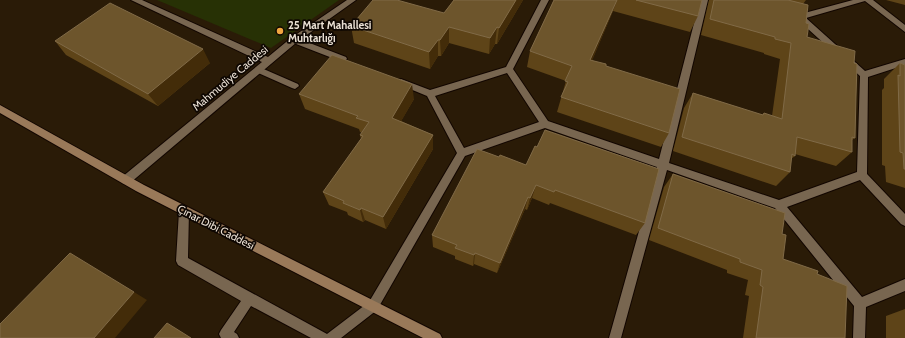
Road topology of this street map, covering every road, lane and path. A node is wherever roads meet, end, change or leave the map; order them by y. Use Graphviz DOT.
graph roads {
  1 [pos="135,0"];
  2 [pos="352,0"];
  3 [pos="545,0"];
  4 [pos="704,0"];
  5 [pos="862,0"];
  6 [pos="868,0"];
  7 [pos="905,29"];
  8 [pos="294,40"];
  9 [pos="270,61"];
  10 [pos="905,62"];
  11 [pos="352,63"];
  12 [pos="509,69"];
  13 [pos="259,70"];
  14 [pos="864,75"];
  15 [pos="395,80"];
  16 [pos="295,86"];
  17 [pos="430,94"];
  18 [pos="0,109"];
  19 [pos="545,124"];
  20 [pos="462,153"];
  21 [pos="663,165"];
  22 [pos="862,175"];
  23 [pos="126,180"];
  24 [pos="779,205"];
  25 [pos="184,210"];
  26 [pos="905,221"];
  27 [pos="905,285"];
  28 [pos="249,299"];
  29 [pos="860,304"];
  30 [pos="373,306"];
  31 [pos="233,338"];
  32 [pos="324,338"];
  33 [pos="331,338"];
  34 [pos="436,338"];
  35 [pos="615,338"];
  36 [pos="859,338"];
  1 -- 9 [label="street"];
  2 -- 8 [label="street, Mahmudiye Caddesi"];
  3 -- 12 [label="street"];
  4 -- 21 [label="street"];
  5 -- 14 [label="street"];
  6 -- 7 [label="street"];
  8 -- 9 [label="street, Mahmudiye Caddesi"];
  8 -- 11 [label="street"];
  9 -- 13 [label="street, Mahmudiye Caddesi"];
  10 -- 14 [label="street"];
  12 -- 17 [label="street"];
  12 -- 19 [label="street"];
  13 -- 16 [label="street"];
  13 -- 23 [label="street, Mahmudiye Caddesi"];
  14 -- 22 [label="street"];
  15 -- 17 [label="street"];
  17 -- 20 [label="street"];
  18 -- 23 [label="main road, Çınar Dibi Caddesi"];
  19 -- 20 [label="street"];
  19 -- 21 [label="street"];
  20 -- 30 [label="street"];
  21 -- 24 [label="street"];
  21 -- 35 [label="street"];
  22 -- 24 [label="street"];
  22 -- 26 [label="street"];
  23 -- 25 [label="main road, Çınar Dibi Caddesi"];
  24 -- 29 [label="street"];
  25 -- 28 [label="street"];
  25 -- 30 [label="main road, Çınar Dibi Caddesi"];
  27 -- 29 [label="street"];
  28 -- 31 [label="street"];
  28 -- 32 [label="street"];
  29 -- 36 [label="street"];
  30 -- 33 [label="street"];
  30 -- 34 [label="main road, Çınar Dibi Caddesi"];
}
